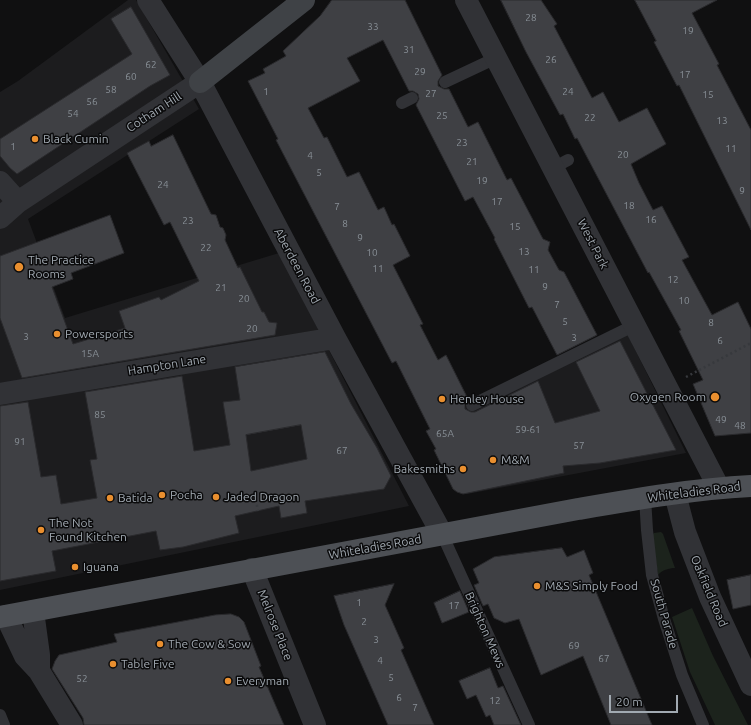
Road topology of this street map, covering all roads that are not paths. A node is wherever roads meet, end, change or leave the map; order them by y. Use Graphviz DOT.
graph roads {
  1 [pos="148,0"];
  2 [pos="304,0"];
  3 [pos="466,0"];
  4 [pos="496,58"];
  5 [pos="200,82"];
  6 [pos="445,82"];
  7 [pos="0,182"];
  8 [pos="8,211"];
  9 [pos="634,325"];
  10 [pos="335,338"];
  11 [pos="0,394"];
  12 [pos="472,405"];
  13 [pos="751,486"];
  14 [pos="719,488"];
  15 [pos="675,494"];
  16 [pos="645,498"];
  17 [pos="442,534"];
  18 [pos="252,569"];
  19 [pos="33,610"];
  20 [pos="3,617"];
  21 [pos="745,658"];
  22 [pos="39,671"];
  23 [pos="751,685"];
  24 [pos="0,715"];
  25 [pos="4,725"];
  26 [pos="72,725"];
  27 [pos="315,725"];
  28 [pos="528,725"];
  29 [pos="703,725"];
  1 -- 5 [label="street, Aberdeen Road"];
  2 -- 5 [label="street, Cotham Hill"];
  3 -- 4 [label="street, West Park"];
  4 -- 6 [label="lane"];
  4 -- 9 [label="street, West Park"];
  5 -- 8 [label="street, Cotham Hill"];
  5 -- 10 [label="street, Aberdeen Road"];
  7 -- 8 [label="street"];
  9 -- 12 [label="lane"];
  9 -- 14 [label="street, West Park"];
  10 -- 11 [label="street, Hampton Lane"];
  10 -- 17 [label="street, Aberdeen Road"];
  13 -- 14 [label="main road, Whiteladies Road"];
  14 -- 15 [label="main road, Whiteladies Road"];
  15 -- 16 [label="main road, Whiteladies Road"];
  15 -- 21 [label="street, Oakfield Road"];
  16 -- 17 [label="main road, Whiteladies Road"];
  16 -- 29 [label="lane, South Parade"];
  17 -- 18 [label="main road, Whiteladies Road"];
  17 -- 28 [label="lane, Brighton Mews"];
  18 -- 19 [label="main road, Whiteladies Road"];
  18 -- 27 [label="street, Melrose Place"];
  19 -- 20 [label="main road, Whiteladies Road"];
  19 -- 22 [label="street"];
  20 -- 22 [label="street"];
  21 -- 23 [label="street, Oakfield Road"];
  22 -- 26 [label="street"];
  24 -- 25 [label="lane"];
}
